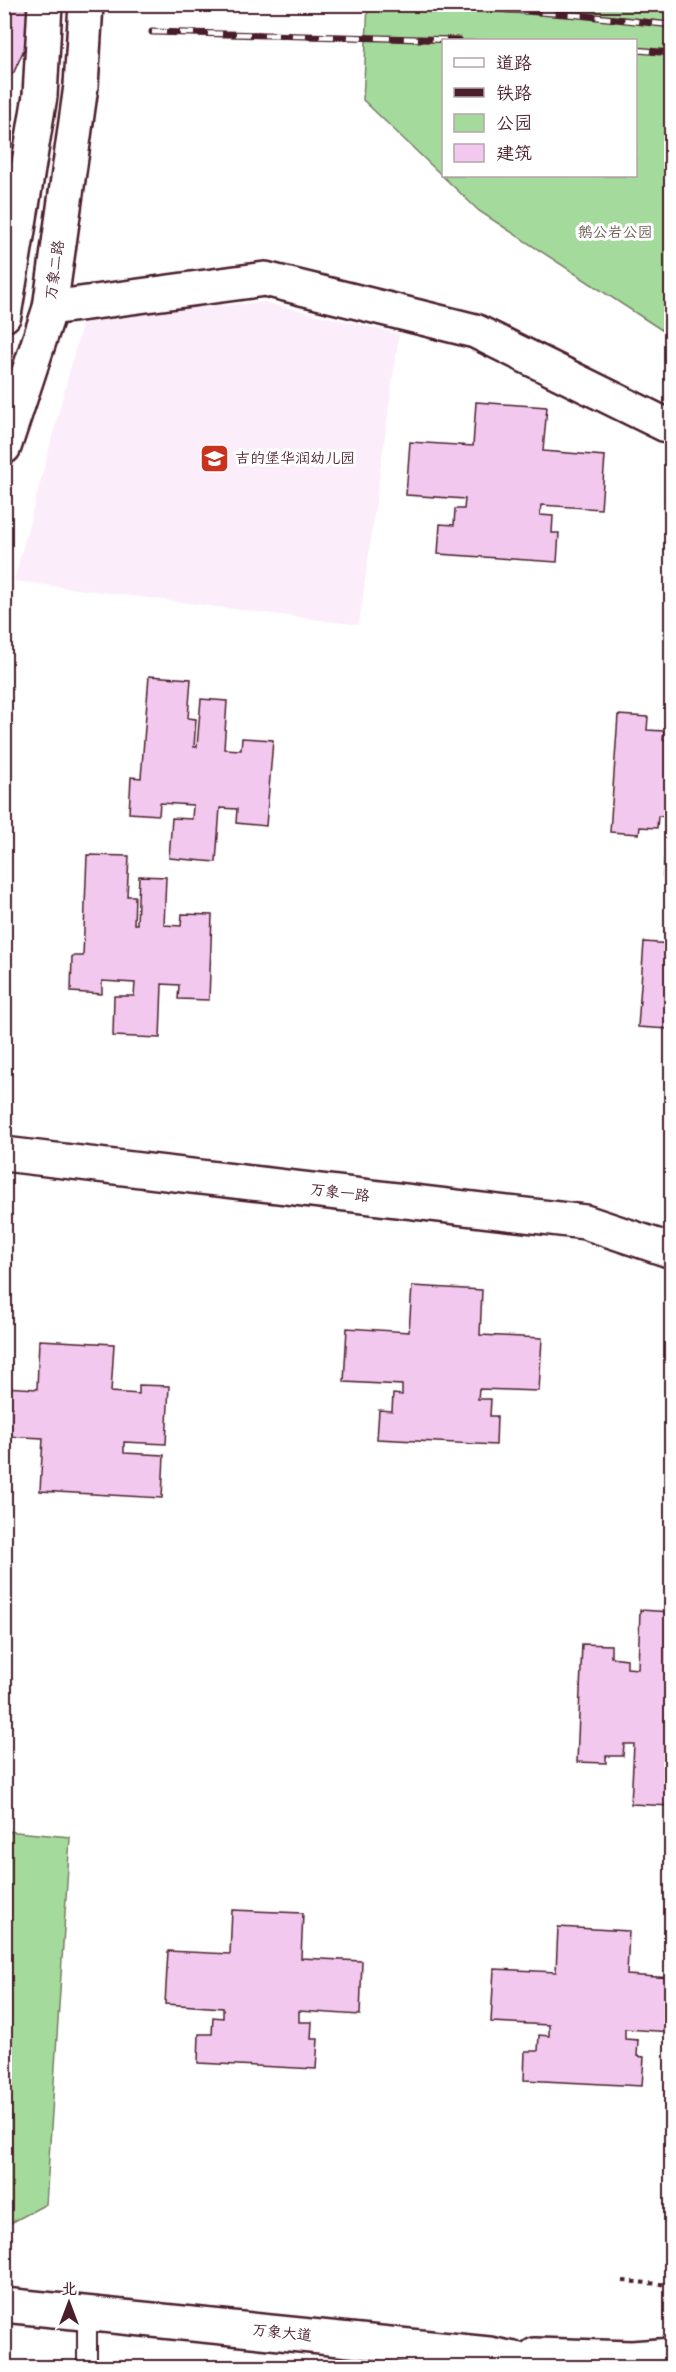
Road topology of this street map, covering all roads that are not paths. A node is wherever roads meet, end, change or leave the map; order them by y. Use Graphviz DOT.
graph roads {
  1 [pos="45,4"];
  2 [pos="86,4"];
  3 [pos="50,308"];
  4 [pos="4,315"];
  5 [pos="672,428"];
  6 [pos="4,447"];
  7 [pos="4,1154"];
  8 [pos="672,1251"];
  9 [pos="4,2305"];
  10 [pos="87,2314"];
  11 [pos="489,2354"];
  12 [pos="672,2355"];
  13 [pos="87,2367"];
  14 [pos="559,2367"];
  1 -- 4 [label="street, bridge"];
  2 -- 3 [label="street, 万象二路, bridge"];
  3 -- 5 [label="street"];
  3 -- 6 [label="street, 万象二路"];
  7 -- 8 [label="street, 万象一路"];
  9 -- 10 [label="street, 万象大道"];
  10 -- 11 [label="street, 万象大道"];
  10 -- 13 [label="lane"];
  11 -- 12 [label="street"];
  11 -- 14 [label="street, 万象大道"];
}
